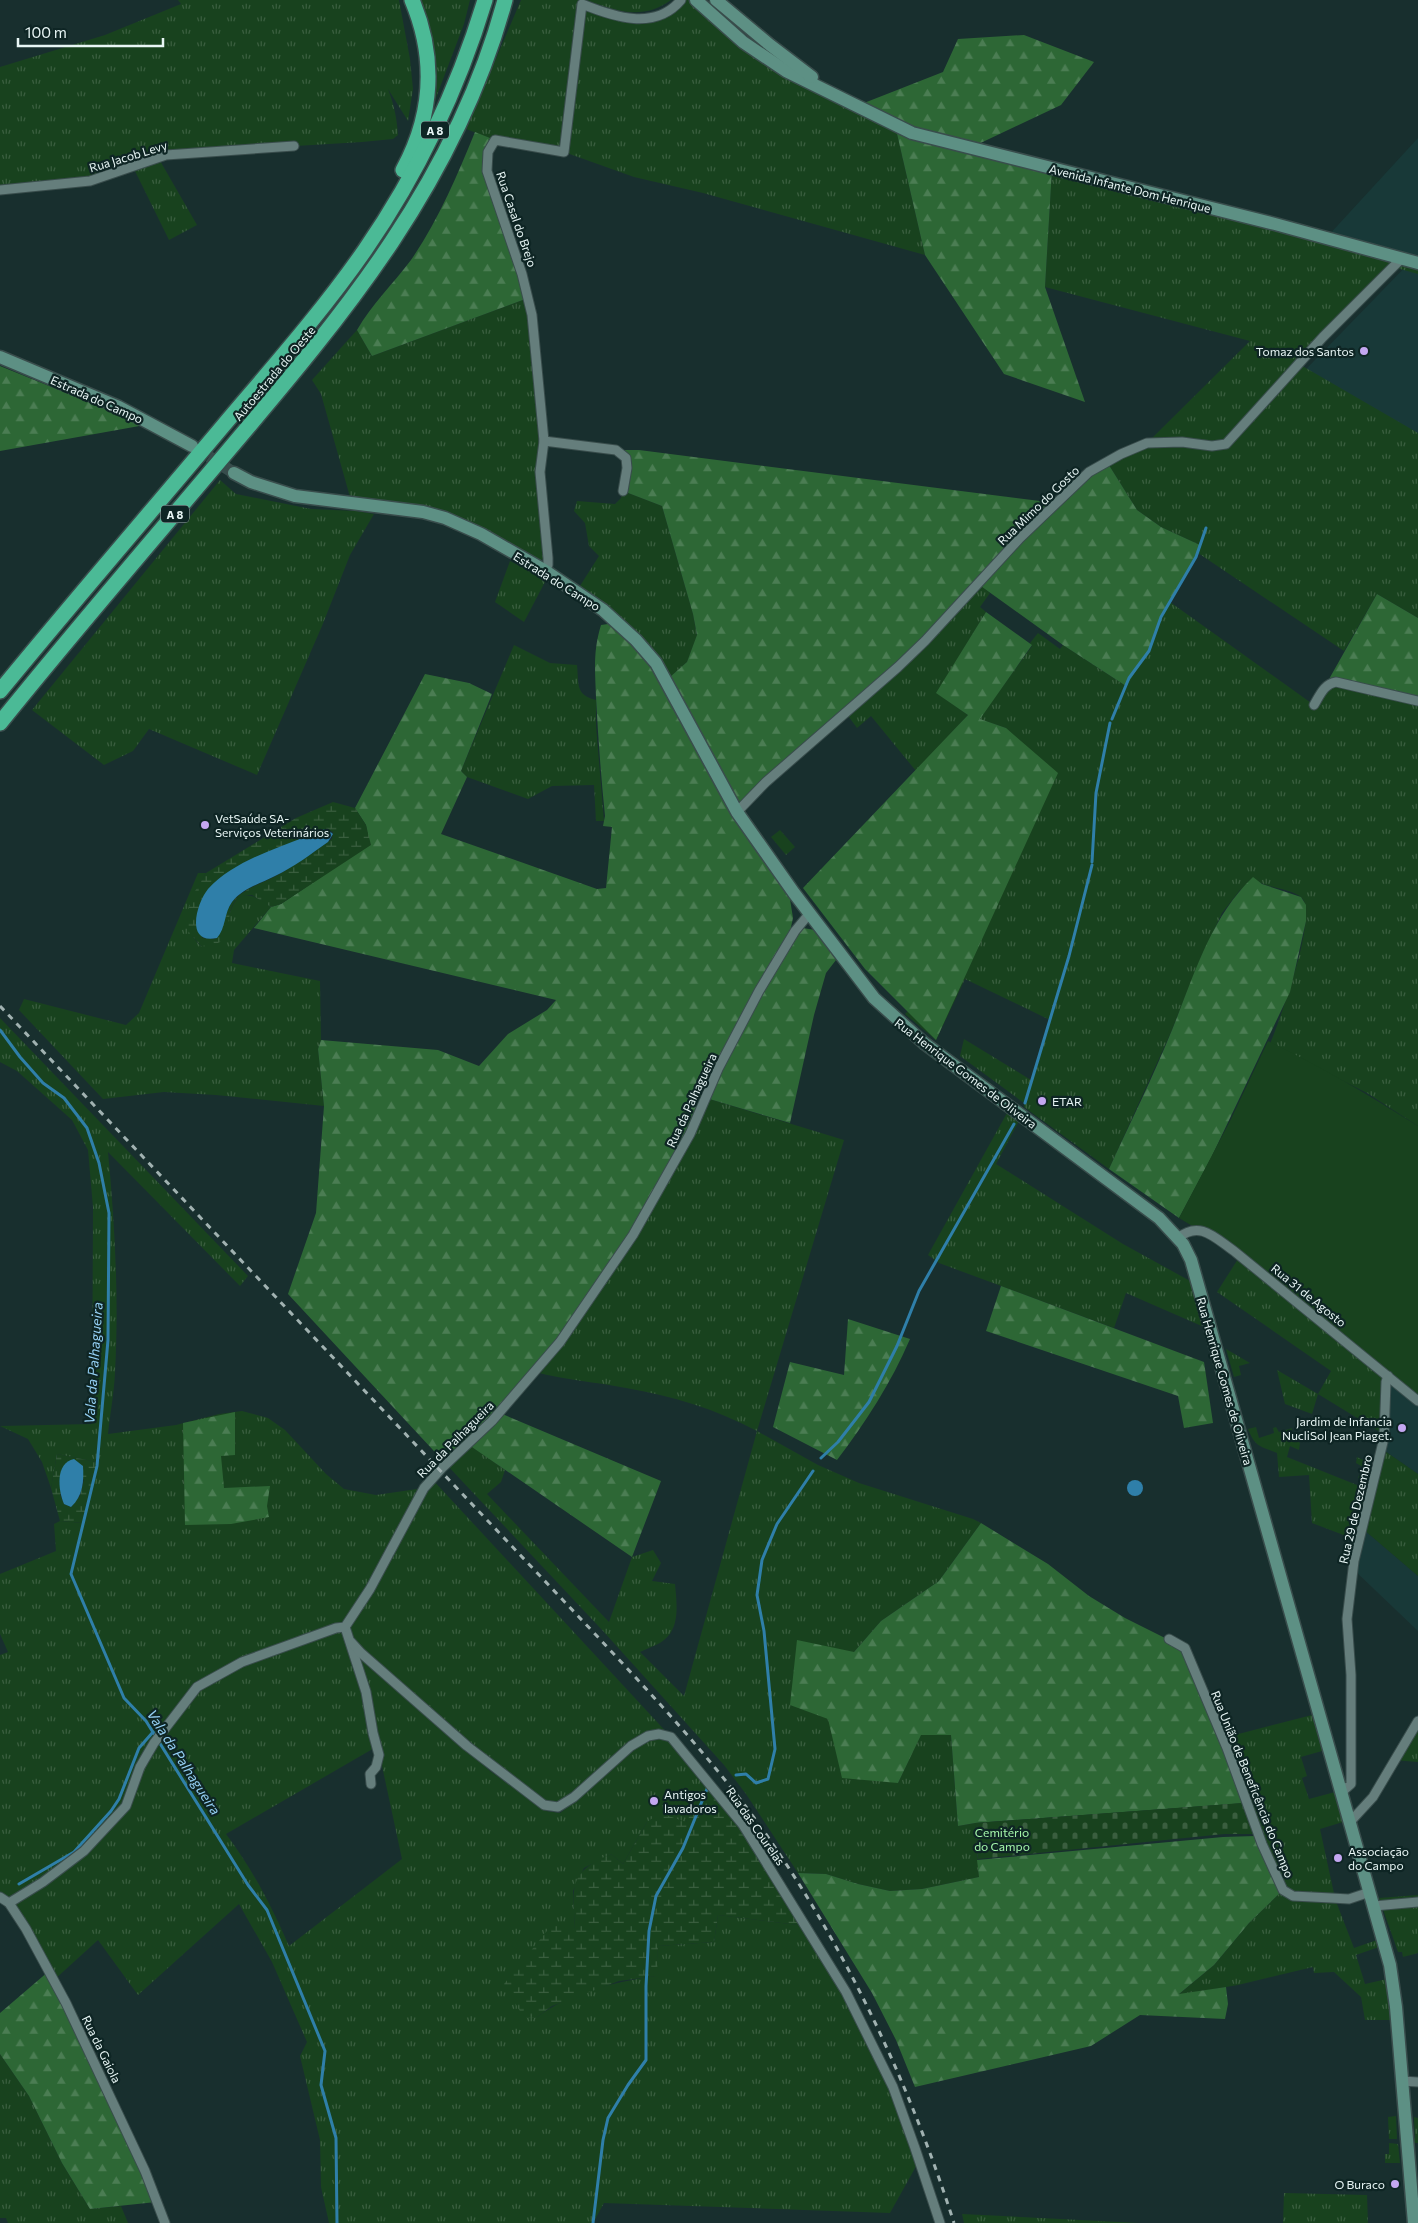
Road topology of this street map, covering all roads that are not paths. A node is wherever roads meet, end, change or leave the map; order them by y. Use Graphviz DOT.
graph roads {
  1 [pos="412,0"];
  2 [pos="485,0"];
  3 [pos="505,0"];
  4 [pos="681,0"];
  5 [pos="696,0"];
  6 [pos="716,0"];
  7 [pos="847,102"];
  8 [pos="294,146"];
  9 [pos="0,190"];
  10 [pos="365,250"];
  11 [pos="1402,258"];
  12 [pos="1418,263"];
  13 [pos="0,357"];
  14 [pos="544,441"];
  15 [pos="192,446"];
  16 [pos="234,473"];
  17 [pos="622,490"];
  18 [pos="544,570"];
  19 [pos="0,691"];
  20 [pos="1418,701"];
  21 [pos="1314,705"];
  22 [pos="0,723"];
  23 [pos="737,812"];
  24 [pos="763,851"];
  25 [pos="809,914"];
  26 [pos="1178,1238"];
  27 [pos="1388,1376"];
  28 [pos="1418,1401"];
  29 [pos="345,1627"];
  30 [pos="1169,1639"];
  31 [pos="351,1642"];
  32 [pos="1418,1721"];
  33 [pos="371,1784"];
  34 [pos="1342,1792"];
  35 [pos="1350,1822"];
  36 [pos="1370,1892"];
  37 [pos="0,1897"];
  38 [pos="1418,1902"];
  39 [pos="9,1903"];
  40 [pos="1374,1906"];
  41 [pos="1402,2081"];
  42 [pos="1418,2082"];
  43 [pos="165,2223"];
  44 [pos="940,2223"];
  45 [pos="1414,2223"];
  1 -- 10 [label="highway"];
  2 -- 10 [label="highway, Autoestrada do Oeste / A 8"];
  3 -- 22 [label="highway, Autoestrada do Oeste / A 8"];
  4 -- 14 [label="street, Rua Casal do Brejo"];
  5 -- 7 [label="street, Avenida Infante Dom Henrique"];
  6 -- 7 [label="street, Avenida Infante Dom Henrique"];
  7 -- 11 [label="street, Avenida Infante Dom Henrique"];
  8 -- 9 [label="street, Rua Jacob Levy"];
  10 -- 19 [label="highway, Autoestrada do Oeste / A 8"];
  11 -- 12 [label="street, Avenida Infante Dom Henrique"];
  11 -- 23 [label="street, Rua Mimo do Gosto"];
  13 -- 15 [label="street, Estrada do Campo"];
  14 -- 17 [label="street"];
  14 -- 18 [label="street, Rua Casal do Brejo"];
  16 -- 18 [label="street, Estrada do Campo"];
  18 -- 23 [label="street, Estrada do Campo"];
  20 -- 21 [label="street"];
  23 -- 24 [label="street, Estrada do Campo"];
  24 -- 25 [label="street, Rua Henrique Gomes de Oliveira"];
  25 -- 26 [label="street, Rua Henrique Gomes de Oliveira"];
  25 -- 29 [label="street, Rua da Palhagueira"];
  26 -- 27 [label="street, Rua 31 de Agosto"];
  26 -- 34 [label="street, Rua Henrique Gomes de Oliveira"];
  27 -- 28 [label="street, Rua 31 de Agosto"];
  27 -- 34 [label="street, Rua 29 de Dezembro"];
  29 -- 31 [label="street"];
  29 -- 39 [label="street"];
  30 -- 36 [label="street, Rua União de Beneficência do Campo"];
  31 -- 33 [label="street"];
  31 -- 44 [label="street, Rua das Courelas"];
  32 -- 35 [label="street"];
  34 -- 35 [label="street, Rua Henrique Gomes de Oliveira"];
  35 -- 36 [label="street, Rua Henrique Gomes de Oliveira"];
  36 -- 40 [label="street, Rua Henrique Gomes de Oliveira"];
  37 -- 39 [label="street, Rua da Gaiola"];
  38 -- 40 [label="street"];
  39 -- 43 [label="street, Rua da Gaiola"];
  40 -- 41 [label="street, Rua Henrique Gomes de Oliveira"];
  41 -- 42 [label="street"];
  41 -- 45 [label="street, Rua Henrique Gomes de Oliveira"];
}
